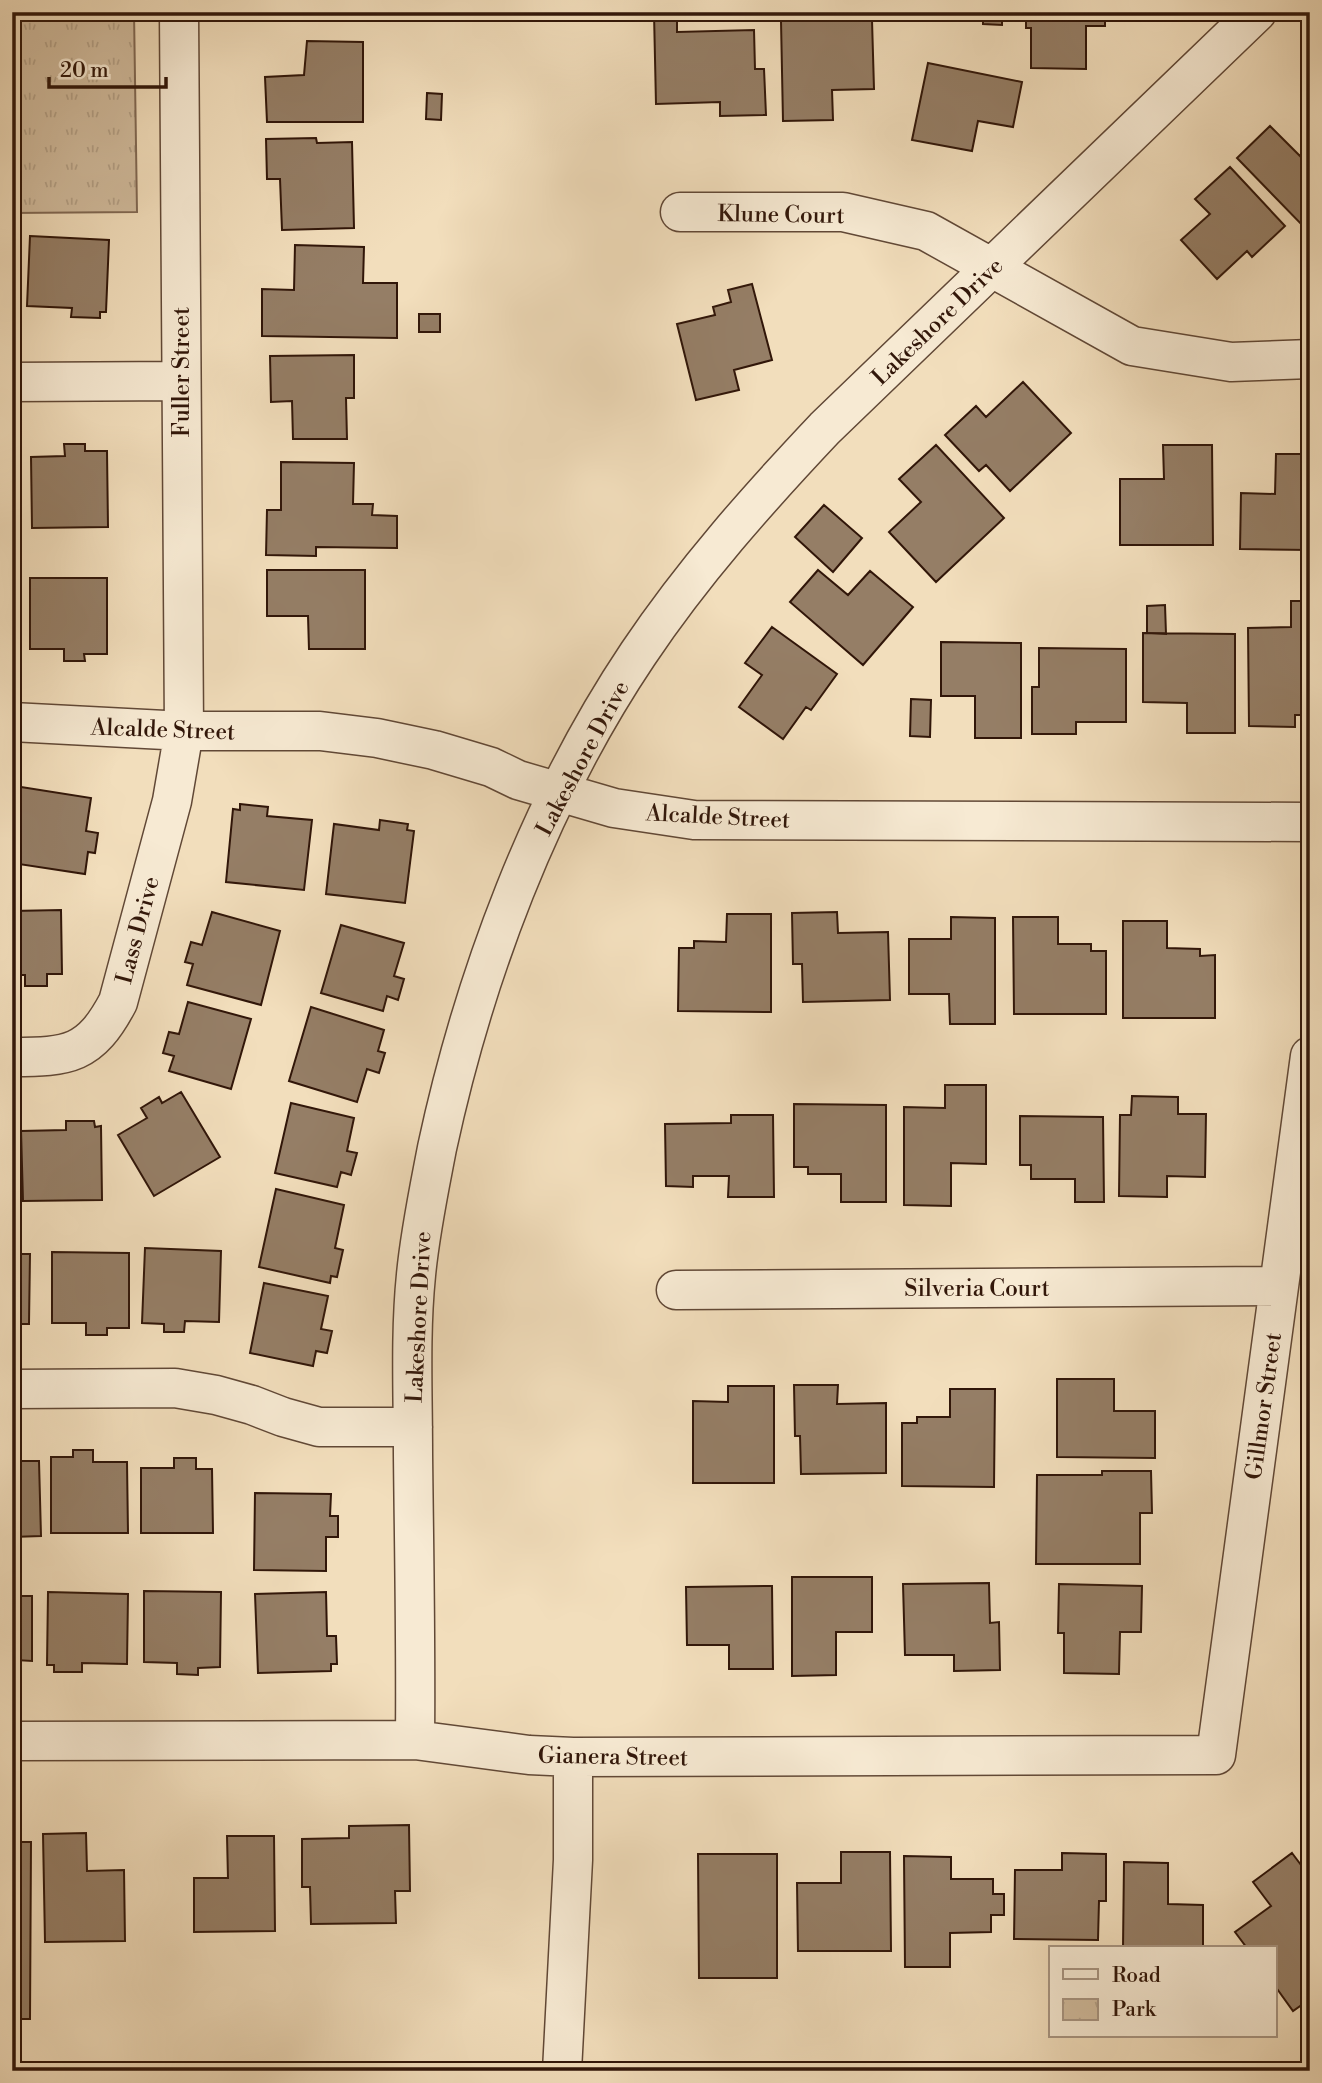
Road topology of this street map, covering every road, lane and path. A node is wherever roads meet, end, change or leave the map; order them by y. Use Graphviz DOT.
graph roads {
  1 [pos="179,12"];
  2 [pos="1256,12"];
  3 [pos="680,212"];
  4 [pos="992,268"];
  5 [pos="1310,359"];
  6 [pos="12,382"];
  7 [pos="181,382"];
  8 [pos="12,722"];
  9 [pos="184,731"];
  10 [pos="559,793"];
  11 [pos="1310,822"];
  12 [pos="1310,1056"];
  13 [pos="12,1057"];
  14 [pos="1278,1286"];
  15 [pos="676,1290"];
  16 [pos="12,1389"];
  17 [pos="413,1427"];
  18 [pos="415,1740"];
  19 [pos="12,1741"];
  20 [pos="1216,1755"];
  21 [pos="573,1757"];
  22 [pos="562,2071"];
  1 -- 7 [label="street, Fuller Street"];
  2 -- 4 [label="street, Lakeshore Drive"];
  3 -- 4 [label="street, Klune Court"];
  4 -- 5 [label="street, Klune Court"];
  4 -- 10 [label="street, Lakeshore Drive"];
  6 -- 7 [label="street"];
  7 -- 9 [label="street, Fuller Street"];
  8 -- 9 [label="street, Alcalde Street"];
  9 -- 10 [label="street, Alcalde Street"];
  9 -- 13 [label="street, Lass Drive"];
  10 -- 11 [label="street, Alcalde Street"];
  10 -- 17 [label="street, Lakeshore Drive"];
  12 -- 14 [label="street, Gillmor Street"];
  14 -- 15 [label="street, Silveria Court"];
  14 -- 20 [label="street, Gillmor Street"];
  16 -- 17 [label="street"];
  17 -- 18 [label="street, Lakeshore Drive"];
  18 -- 19 [label="street, Gianera Street"];
  18 -- 21 [label="street, Gianera Street"];
  20 -- 21 [label="street, Gianera Street"];
  21 -- 22 [label="street"];
}
